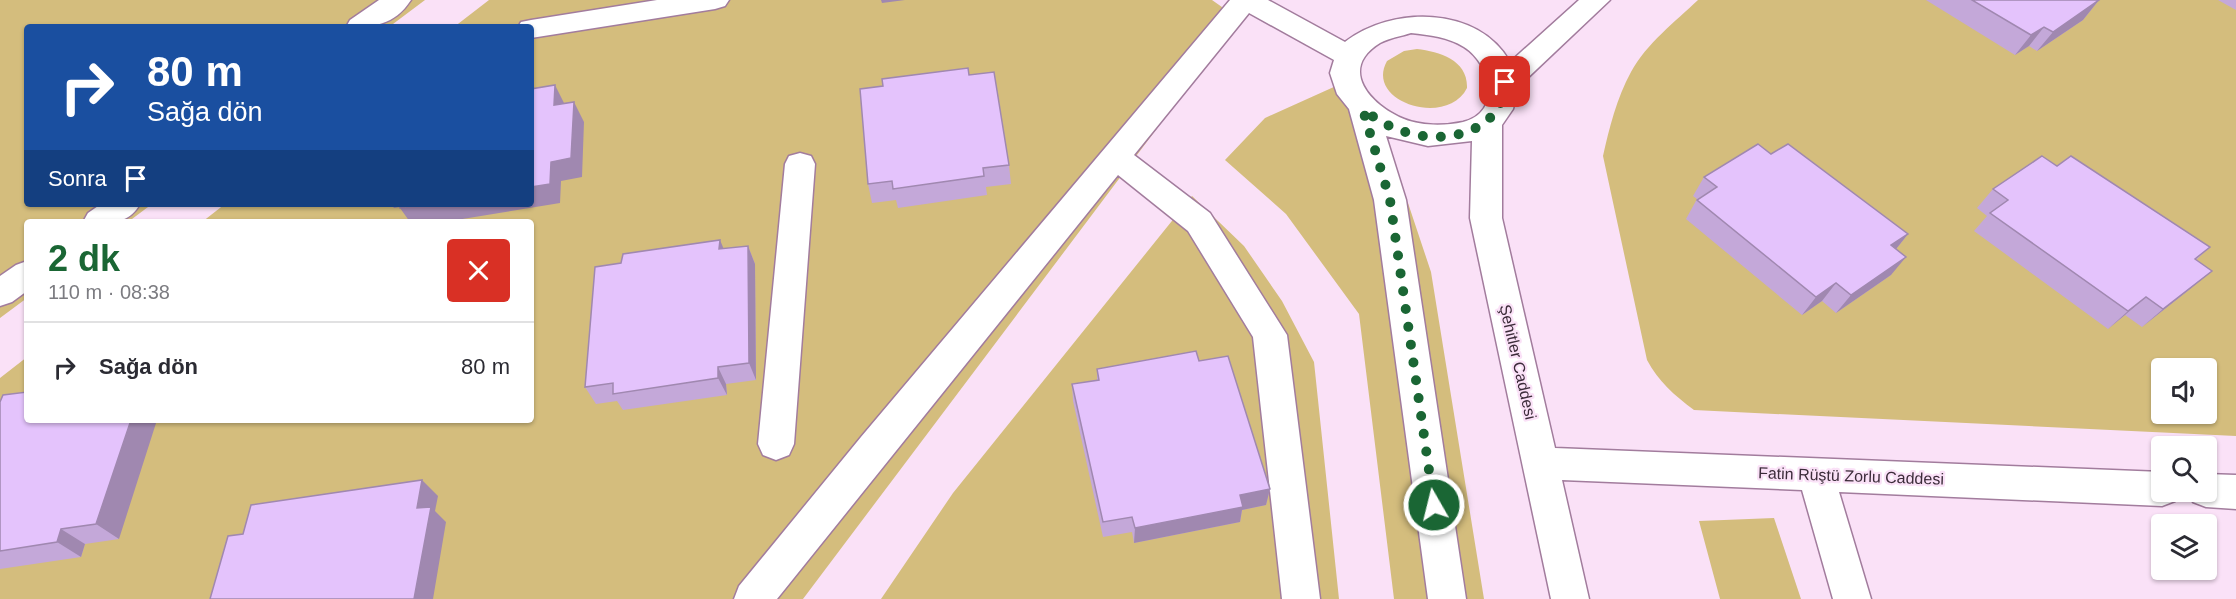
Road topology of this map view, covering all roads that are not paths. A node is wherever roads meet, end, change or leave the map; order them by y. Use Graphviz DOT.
graph roads {
  1 [pos="397,0"];
  2 [pos="715,0"];
  3 [pos="1246,0"];
  4 [pos="1416,0"];
  5 [pos="1596,0"];
  6 [pos="364,24"];
  7 [pos="534,29"];
  8 [pos="1357,46"];
  9 [pos="1505,82"];
  10 [pos="1363,110"];
  11 [pos="1487,122"];
  12 [pos="1117,158"];
  13 [pos="800,164"];
  14 [pos="120,207"];
  15 [pos="103,219"];
  16 [pos="24,276"];
  17 [pos="0,293"];
  18 [pos="776,444"];
  19 [pos="1541,463"];
  20 [pos="1816,475"];
  21 [pos="2151,489"];
  22 [pos="2217,491"];
  23 [pos="2236,492"];
  24 [pos="753,599"];
  25 [pos="1301,599"];
  26 [pos="1447,599"];
  27 [pos="1570,599"];
  28 [pos="1852,599"];
  1 -- 6 [label="street"];
  2 -- 7 [label="street"];
  3 -- 8 [label="street"];
  3 -- 12 [label="street"];
  4 -- 8 [label="street"];
  5 -- 9 [label="street"];
  8 -- 9 [label="street"];
  8 -- 10 [label="street"];
  9 -- 11 [label="street"];
  10 -- 11 [label="street"];
  10 -- 26 [label="street"];
  11 -- 19 [label="street, Şehitler Caddesi"];
  12 -- 24 [label="street"];
  12 -- 25 [label="street"];
  13 -- 18 [label="street"];
  14 -- 15 [label="street"];
  16 -- 17 [label="street"];
  19 -- 20 [label="street, Fatin Rüştü Zorlu Caddesi"];
  19 -- 27 [label="street, Şehitler Caddesi"];
  20 -- 21 [label="street, Fatin Rüştü Zorlu Caddesi"];
  20 -- 28 [label="street"];
  22 -- 23 [label="street"];
}
